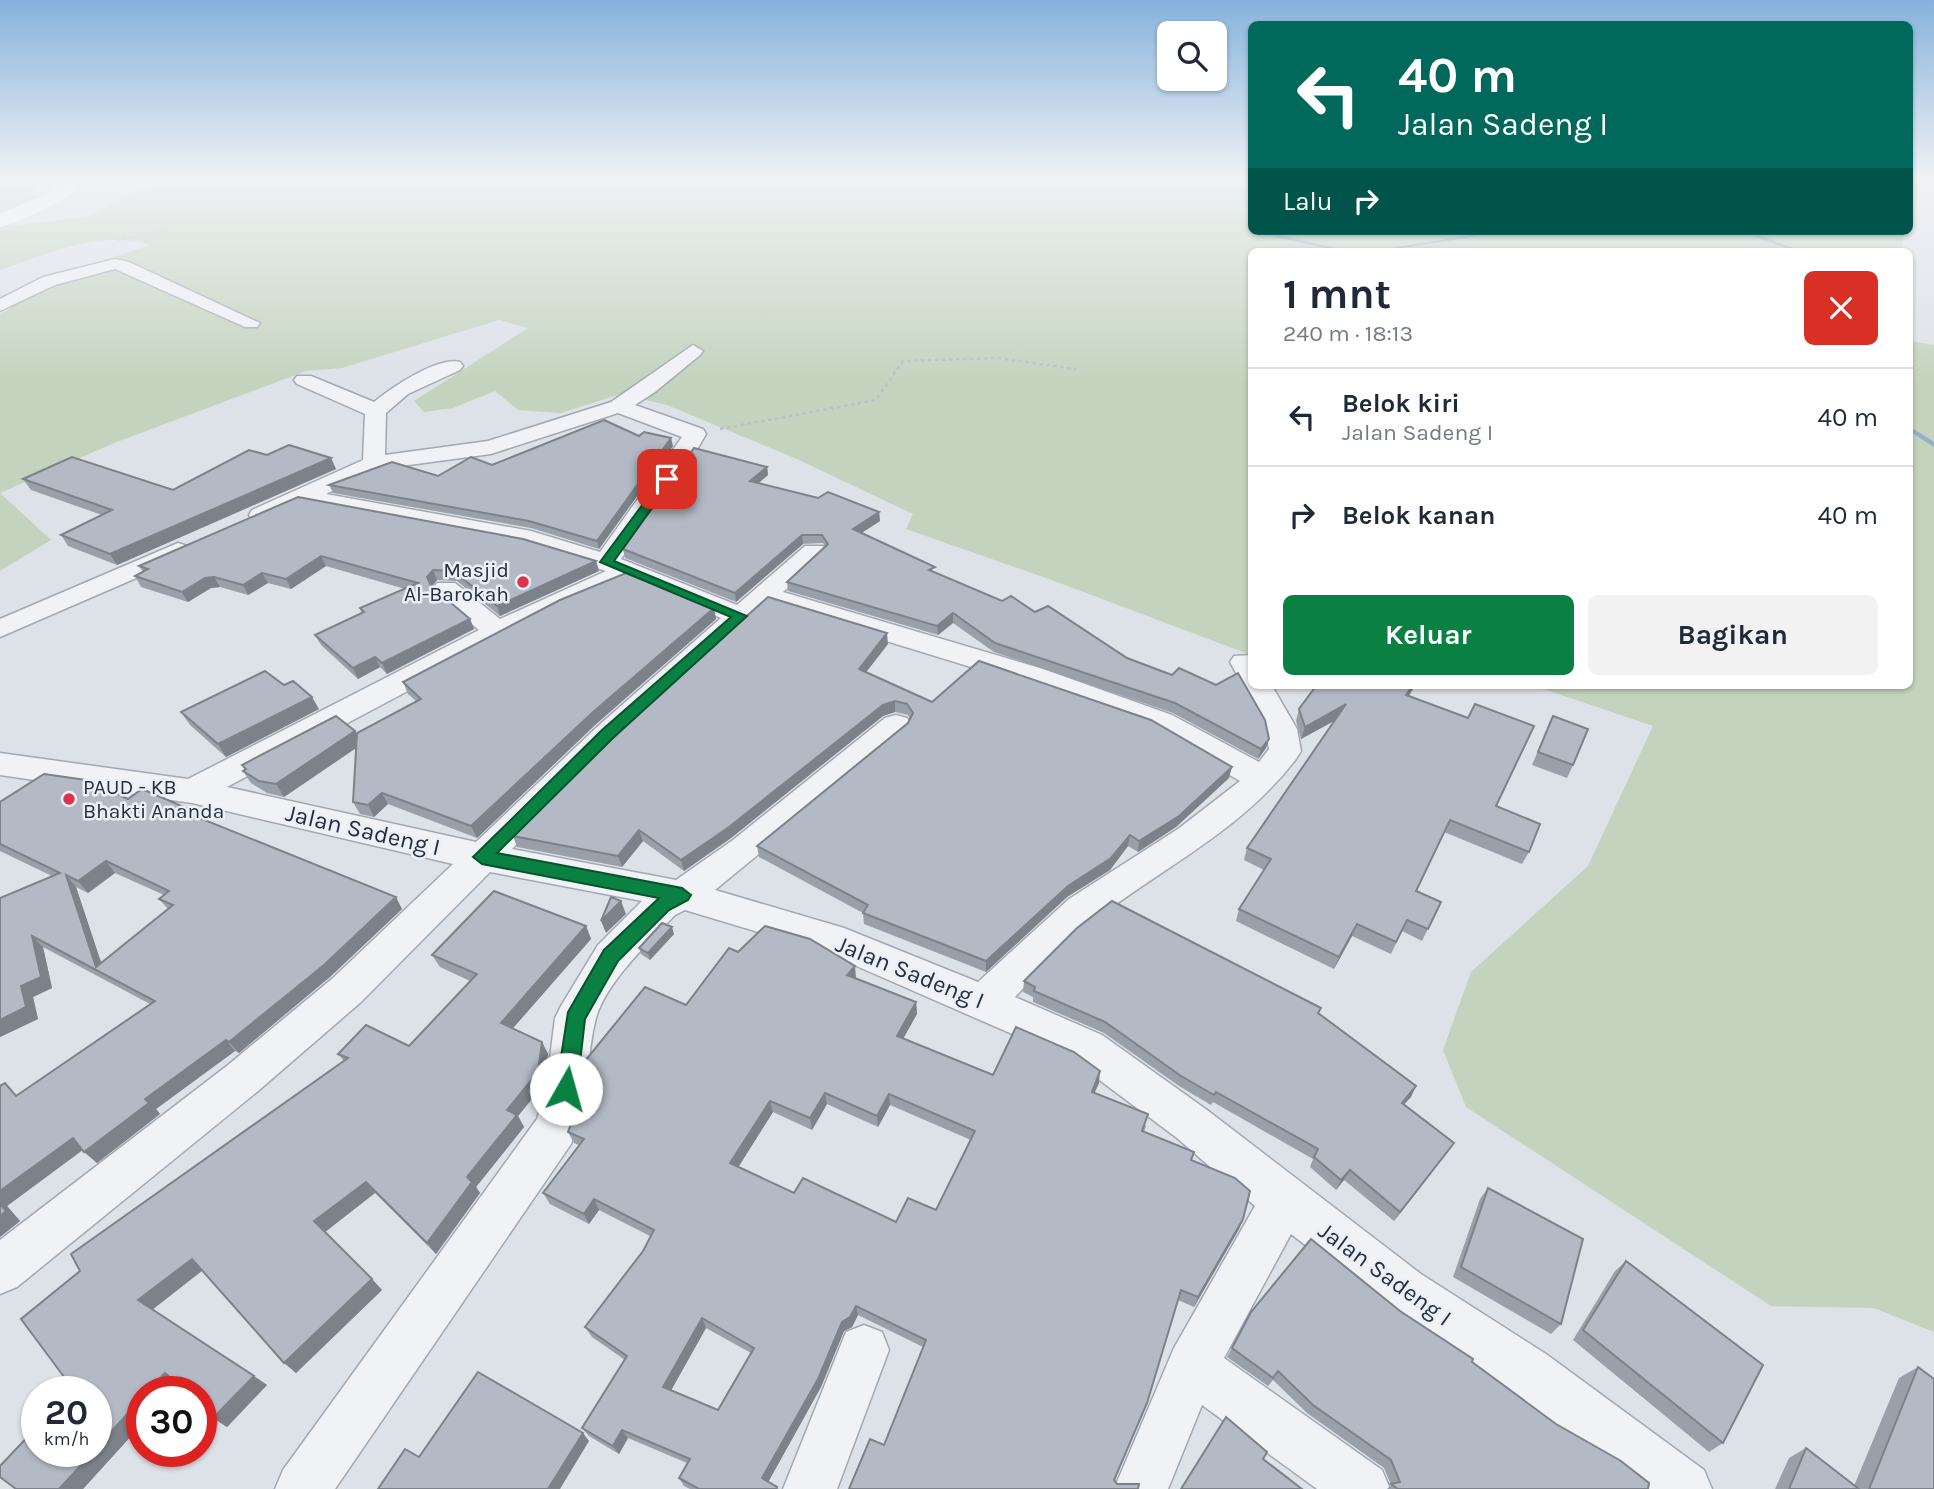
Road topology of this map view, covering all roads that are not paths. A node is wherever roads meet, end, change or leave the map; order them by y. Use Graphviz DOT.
graph roads {
  1 [pos="0,306"];
  2 [pos="251,323"];
  3 [pos="693,351"];
  4 [pos="453,366"];
  5 [pos="304,380"];
  6 [pos="618,406"];
  7 [pos="376,411"];
  8 [pos="374,463"];
  9 [pos="303,497"];
  10 [pos="240,524"];
  11 [pos="202,541"];
  12 [pos="814,551"];
  13 [pos="616,567"];
  14 [pos="446,589"];
  15 [pos="752,606"];
  16 [pos="0,629"];
  17 [pos="497,631"];
  18 [pos="1259,689"];
  19 [pos="896,725"];
  20 [pos="7,770"];
  21 [pos="1261,778"];
  22 [pos="192,791"];
  23 [pos="482,857"];
  24 [pos="682,895"];
  25 [pos="984,1002"];
  26 [pos="1284,1200"];
  27 [pos="0,1270"];
  28 [pos="864,1350"];
  29 [pos="1192,1366"];
  30 [pos="302,1489"];
  31 [pos="810,1489"];
  32 [pos="1141,1489"];
  33 [pos="1363,1489"];
  34 [pos="1685,1489"];
  1 -- 2 [label="street"];
  3 -- 6 [label="street"];
  4 -- 7 [label="street"];
  5 -- 7 [label="street"];
  6 -- 8 [label="street"];
  6 -- 13 [label="street"];
  7 -- 8 [label="street"];
  8 -- 9 [label="street"];
  9 -- 10 [label="street"];
  9 -- 13 [label="street"];
  11 -- 16 [label="street"];
  12 -- 15 [label="street"];
  13 -- 15 [label="street"];
  13 -- 17 [label="street"];
  14 -- 17 [label="street"];
  15 -- 21 [label="street"];
  15 -- 23 [label="street"];
  17 -- 22 [label="street"];
  18 -- 21 [label="street"];
  19 -- 24 [label="street"];
  20 -- 22 [label="street, Jalan Sadeng I"];
  21 -- 25 [label="street"];
  22 -- 23 [label="street, Jalan Sadeng I"];
  23 -- 24 [label="street, Jalan Sadeng I"];
  23 -- 27 [label="street"];
  24 -- 25 [label="street, Jalan Sadeng I"];
  24 -- 30 [label="street"];
  25 -- 26 [label="street, Jalan Sadeng I"];
  26 -- 29 [label="street"];
  26 -- 34 [label="street, Jalan Sadeng I"];
  28 -- 31 [label="street"];
  29 -- 32 [label="street"];
  29 -- 33 [label="street"];
}
